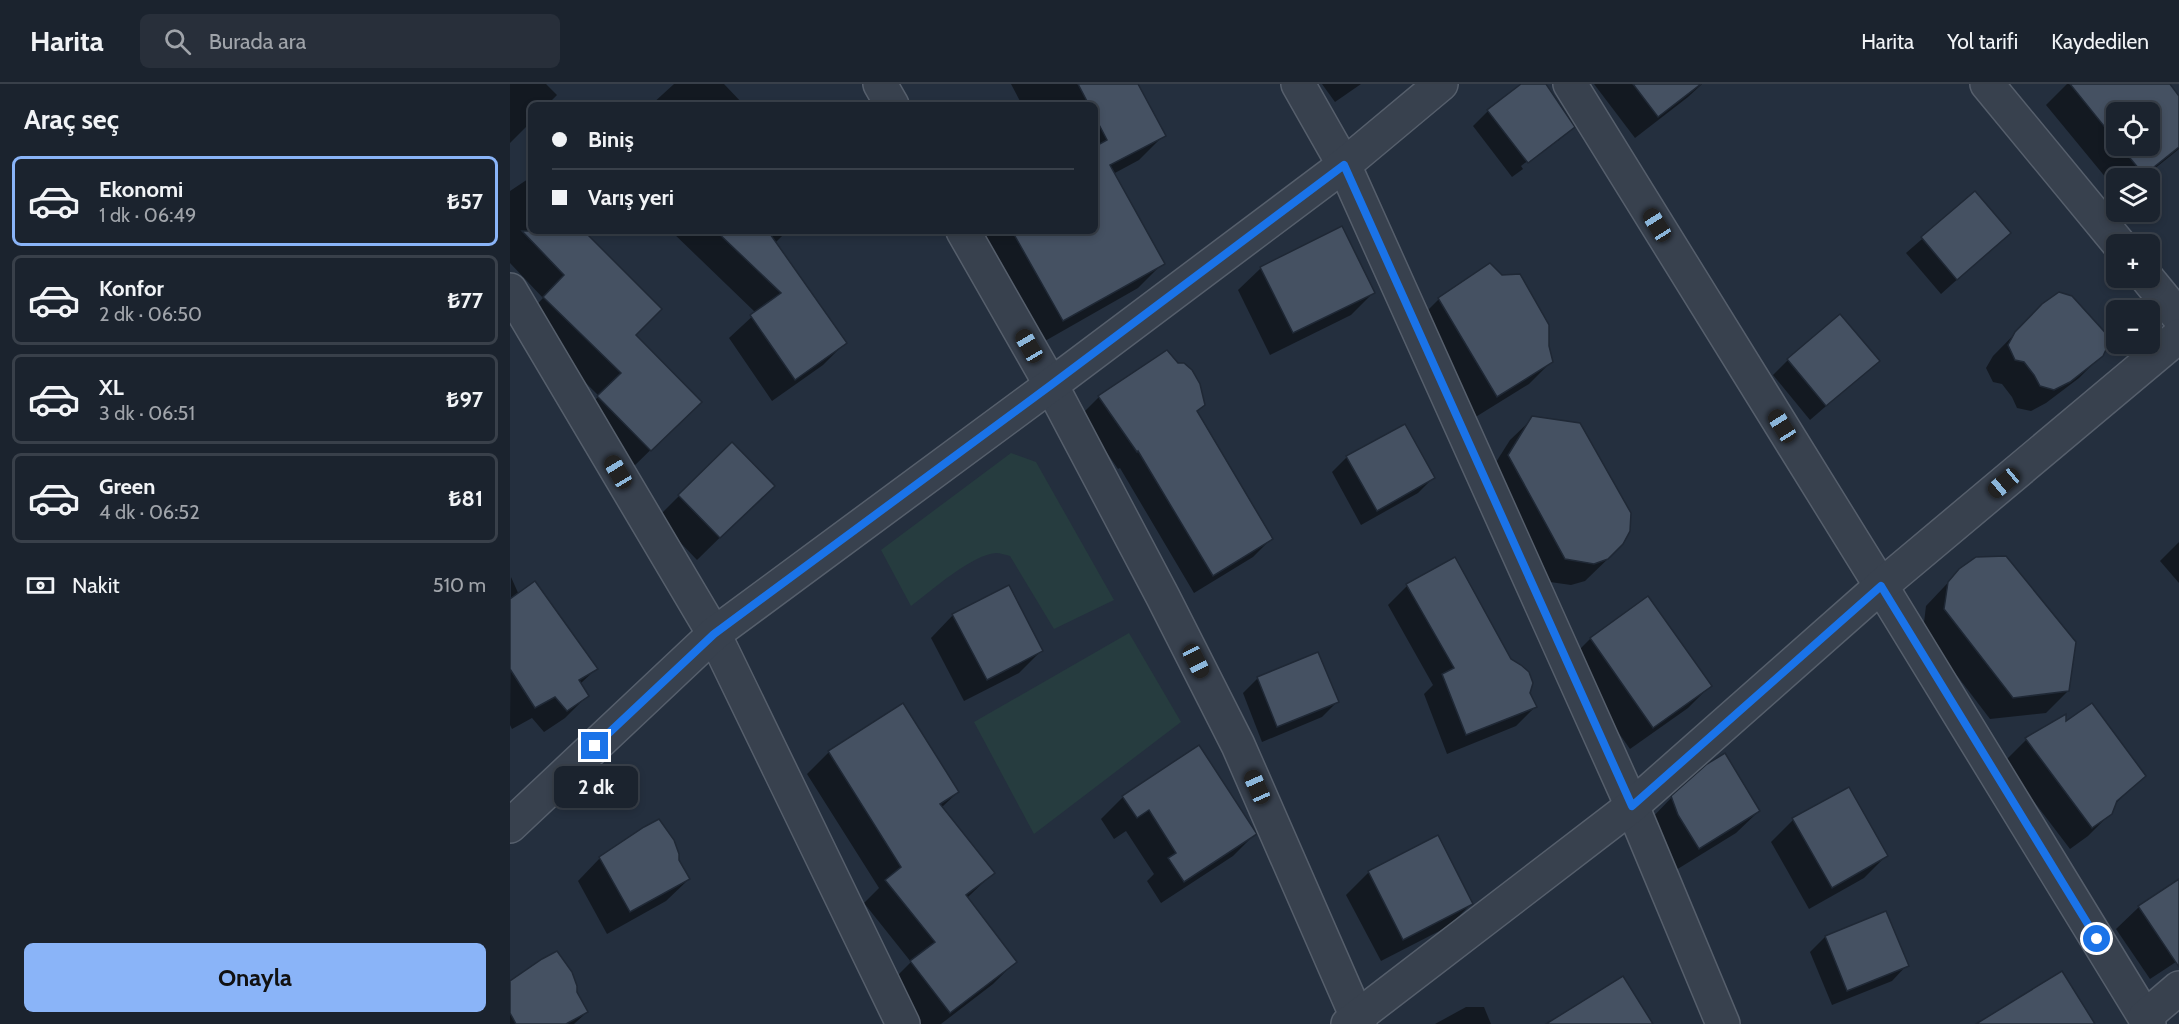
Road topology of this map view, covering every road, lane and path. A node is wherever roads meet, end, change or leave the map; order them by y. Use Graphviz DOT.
graph roads {
  1 [pos="880,84"];
  2 [pos="1298,84"];
  3 [pos="1441,84"];
  4 [pos="1570,84"];
  5 [pos="1987,84"];
  6 [pos="890,102"];
  7 [pos="1344,165"];
  8 [pos="965,234"];
  9 [pos="2111,234"];
  10 [pos="2155,288"];
  11 [pos="510,290"];
  12 [pos="2179,317"];
  13 [pos="2179,336"];
  14 [pos="1051,385"];
  15 [pos="1881,586"];
  16 [pos="714,634"];
  17 [pos="1632,806"];
  18 [pos="510,826"];
  19 [pos="2179,988"];
  20 [pos="2147,1021"];
  21 [pos="1355,1022"];
  22 [pos="903,1024"];
  23 [pos="1723,1024"];
  1 -- 6 [label="street"];
  2 -- 7 [label="street"];
  3 -- 7 [label="street"];
  4 -- 15 [label="street"];
  5 -- 9 [label="street"];
  7 -- 14 [label="street"];
  7 -- 17 [label="street"];
  8 -- 14 [label="street"];
  10 -- 12 [label="street"];
  11 -- 16 [label="street"];
  13 -- 15 [label="street"];
  14 -- 16 [label="street"];
  14 -- 21 [label="street"];
  15 -- 17 [label="street"];
  15 -- 20 [label="street"];
  16 -- 18 [label="street"];
  16 -- 22 [label="street"];
  17 -- 21 [label="street"];
  17 -- 23 [label="street"];
  19 -- 20 [label="street"];
}
